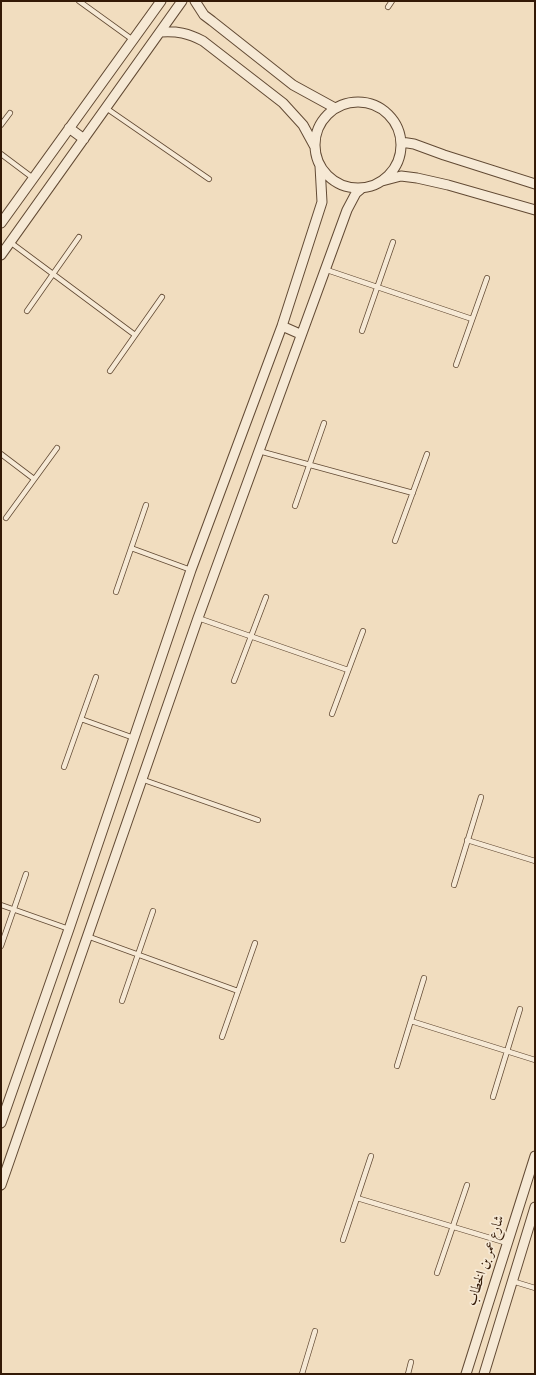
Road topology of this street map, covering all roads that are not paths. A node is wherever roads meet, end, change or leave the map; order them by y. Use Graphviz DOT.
graph roads {
  1 [pos="79,1"];
  2 [pos="161,1"];
  3 [pos="182,1"];
  4 [pos="196,1"];
  5 [pos="392,1"];
  6 [pos="388,7"];
  7 [pos="161,32"];
  8 [pos="133,40"];
  9 [pos="106,108"];
  10 [pos="335,108"];
  11 [pos="10,113"];
  12 [pos="1,125"];
  13 [pos="69,128"];
  14 [pos="84,139"];
  15 [pos="401,142"];
  16 [pos="315,147"];
  17 [pos="1,154"];
  18 [pos="320,166"];
  19 [pos="33,178"];
  20 [pos="209,179"];
  21 [pos="381,182"];
  22 [pos="535,184"];
  23 [pos="362,188"];
  24 [pos="535,210"];
  25 [pos="1,223"];
  26 [pos="79,237"];
  27 [pos="10,242"];
  28 [pos="393,242"];
  29 [pos="1,255"];
  30 [pos="324,269"];
  31 [pos="53,274"];
  32 [pos="487,278"];
  33 [pos="377,288"];
  34 [pos="162,297"];
  35 [pos="27,311"];
  36 [pos="472,319"];
  37 [pos="282,326"];
  38 [pos="362,331"];
  39 [pos="300,334"];
  40 [pos="135,335"];
  41 [pos="456,365"];
  42 [pos="110,371"];
  43 [pos="324,423"];
  44 [pos="57,448"];
  45 [pos="258,451"];
  46 [pos="1,454"];
  47 [pos="427,454"];
  48 [pos="309,465"];
  49 [pos="34,479"];
  50 [pos="413,493"];
  51 [pos="146,505"];
  52 [pos="295,506"];
  53 [pos="6,518"];
  54 [pos="395,541"];
  55 [pos="131,548"];
  56 [pos="191,570"];
  57 [pos="116,592"];
  58 [pos="266,597"];
  59 [pos="198,618"];
  60 [pos="363,630"];
  61 [pos="251,636"];
  62 [pos="348,670"];
  63 [pos="96,677"];
  64 [pos="234,681"];
  65 [pos="332,714"];
  66 [pos="81,719"];
  67 [pos="134,738"];
  68 [pos="64,766"];
  69 [pos="141,779"];
  70 [pos="481,797"];
  71 [pos="258,820"];
  72 [pos="468,840"];
  73 [pos="535,861"];
  74 [pos="26,874"];
  75 [pos="454,885"];
  76 [pos="1,905"];
  77 [pos="14,910"];
  78 [pos="153,911"];
  79 [pos="69,929"];
  80 [pos="87,936"];
  81 [pos="256,943"];
  82 [pos="1,946"];
  83 [pos="138,955"];
  84 [pos="424,978"];
  85 [pos="238,991"];
  86 [pos="122,1001"];
  87 [pos="520,1010"];
  88 [pos="410,1021"];
  89 [pos="222,1036"];
  90 [pos="507,1050"];
  91 [pos="535,1060"];
  92 [pos="397,1066"];
  93 [pos="493,1097"];
  94 [pos="1,1123"];
  95 [pos="371,1156"];
  96 [pos="535,1156"];
  97 [pos="1,1185"];
  98 [pos="467,1185"];
  99 [pos="357,1198"];
  100 [pos="535,1207"];
  101 [pos="453,1226"];
  102 [pos="343,1240"];
  103 [pos="507,1243"];
  104 [pos="437,1273"];
  105 [pos="512,1281"];
  106 [pos="535,1288"];
  107 [pos="315,1331"];
  108 [pos="411,1362"];
  109 [pos="302,1374"];
  110 [pos="408,1374"];
  111 [pos="466,1374"];
  112 [pos="484,1374"];
  1 -- 8 [label="lane"];
  2 -- 8 [label="street"];
  3 -- 7 [label="street"];
  4 -- 10 [label="street"];
  5 -- 6 [label="lane"];
  7 -- 9 [label="street"];
  7 -- 16 [label="street"];
  8 -- 13 [label="street"];
  9 -- 14 [label="street"];
  9 -- 20 [label="lane"];
  10 -- 15 [label="street"];
  10 -- 16 [label="street"];
  11 -- 12 [label="lane"];
  13 -- 14 [label="street"];
  13 -- 19 [label="street"];
  14 -- 27 [label="street"];
  15 -- 21 [label="street"];
  15 -- 22 [label="street"];
  16 -- 18 [label="street"];
  17 -- 19 [label="lane"];
  18 -- 23 [label="street"];
  18 -- 37 [label="street"];
  19 -- 25 [label="street"];
  21 -- 23 [label="street"];
  21 -- 24 [label="street"];
  23 -- 30 [label="street"];
  26 -- 31 [label="lane"];
  27 -- 29 [label="street"];
  27 -- 31 [label="lane"];
  28 -- 33 [label="lane"];
  30 -- 33 [label="lane"];
  30 -- 39 [label="street"];
  31 -- 35 [label="lane"];
  31 -- 40 [label="lane"];
  32 -- 36 [label="lane"];
  33 -- 36 [label="lane"];
  33 -- 38 [label="lane"];
  34 -- 40 [label="lane"];
  36 -- 41 [label="lane"];
  37 -- 39 [label="street"];
  37 -- 56 [label="street"];
  39 -- 45 [label="street"];
  40 -- 42 [label="lane"];
  43 -- 48 [label="lane"];
  44 -- 49 [label="lane"];
  45 -- 48 [label="lane"];
  45 -- 59 [label="street"];
  46 -- 49 [label="lane"];
  47 -- 50 [label="lane"];
  48 -- 50 [label="lane"];
  48 -- 52 [label="lane"];
  49 -- 53 [label="lane"];
  50 -- 54 [label="lane"];
  51 -- 55 [label="lane"];
  55 -- 56 [label="lane"];
  55 -- 57 [label="lane"];
  56 -- 67 [label="street"];
  58 -- 61 [label="lane"];
  59 -- 61 [label="lane"];
  59 -- 69 [label="street"];
  60 -- 62 [label="lane"];
  61 -- 62 [label="lane"];
  61 -- 64 [label="lane"];
  62 -- 65 [label="lane"];
  63 -- 66 [label="lane"];
  66 -- 67 [label="lane"];
  66 -- 68 [label="lane"];
  67 -- 79 [label="street"];
  69 -- 71 [label="lane"];
  69 -- 80 [label="street"];
  70 -- 72 [label="lane"];
  72 -- 73 [label="lane"];
  72 -- 75 [label="lane"];
  74 -- 77 [label="lane"];
  76 -- 77 [label="lane"];
  77 -- 79 [label="lane"];
  77 -- 82 [label="lane"];
  78 -- 83 [label="lane"];
  79 -- 94 [label="street"];
  80 -- 83 [label="lane"];
  80 -- 97 [label="street"];
  81 -- 85 [label="lane"];
  83 -- 85 [label="lane"];
  83 -- 86 [label="lane"];
  84 -- 88 [label="lane"];
  85 -- 89 [label="lane"];
  87 -- 90 [label="lane"];
  88 -- 90 [label="lane"];
  88 -- 92 [label="lane"];
  90 -- 91 [label="lane"];
  90 -- 93 [label="lane"];
  95 -- 99 [label="lane"];
  96 -- 103 [label="street, شارع عمر بن الخطاب"];
  98 -- 101 [label="lane"];
  99 -- 101 [label="lane"];
  99 -- 102 [label="lane"];
  100 -- 105 [label="street, شارع عمر بن الخطاب"];
  101 -- 103 [label="lane"];
  101 -- 104 [label="lane"];
  103 -- 111 [label="street, شارع عمر بن الخطاب"];
  105 -- 106 [label="lane"];
  105 -- 112 [label="street, شارع عمر بن الخطاب"];
  107 -- 109 [label="lane"];
  108 -- 110 [label="lane"];
}
